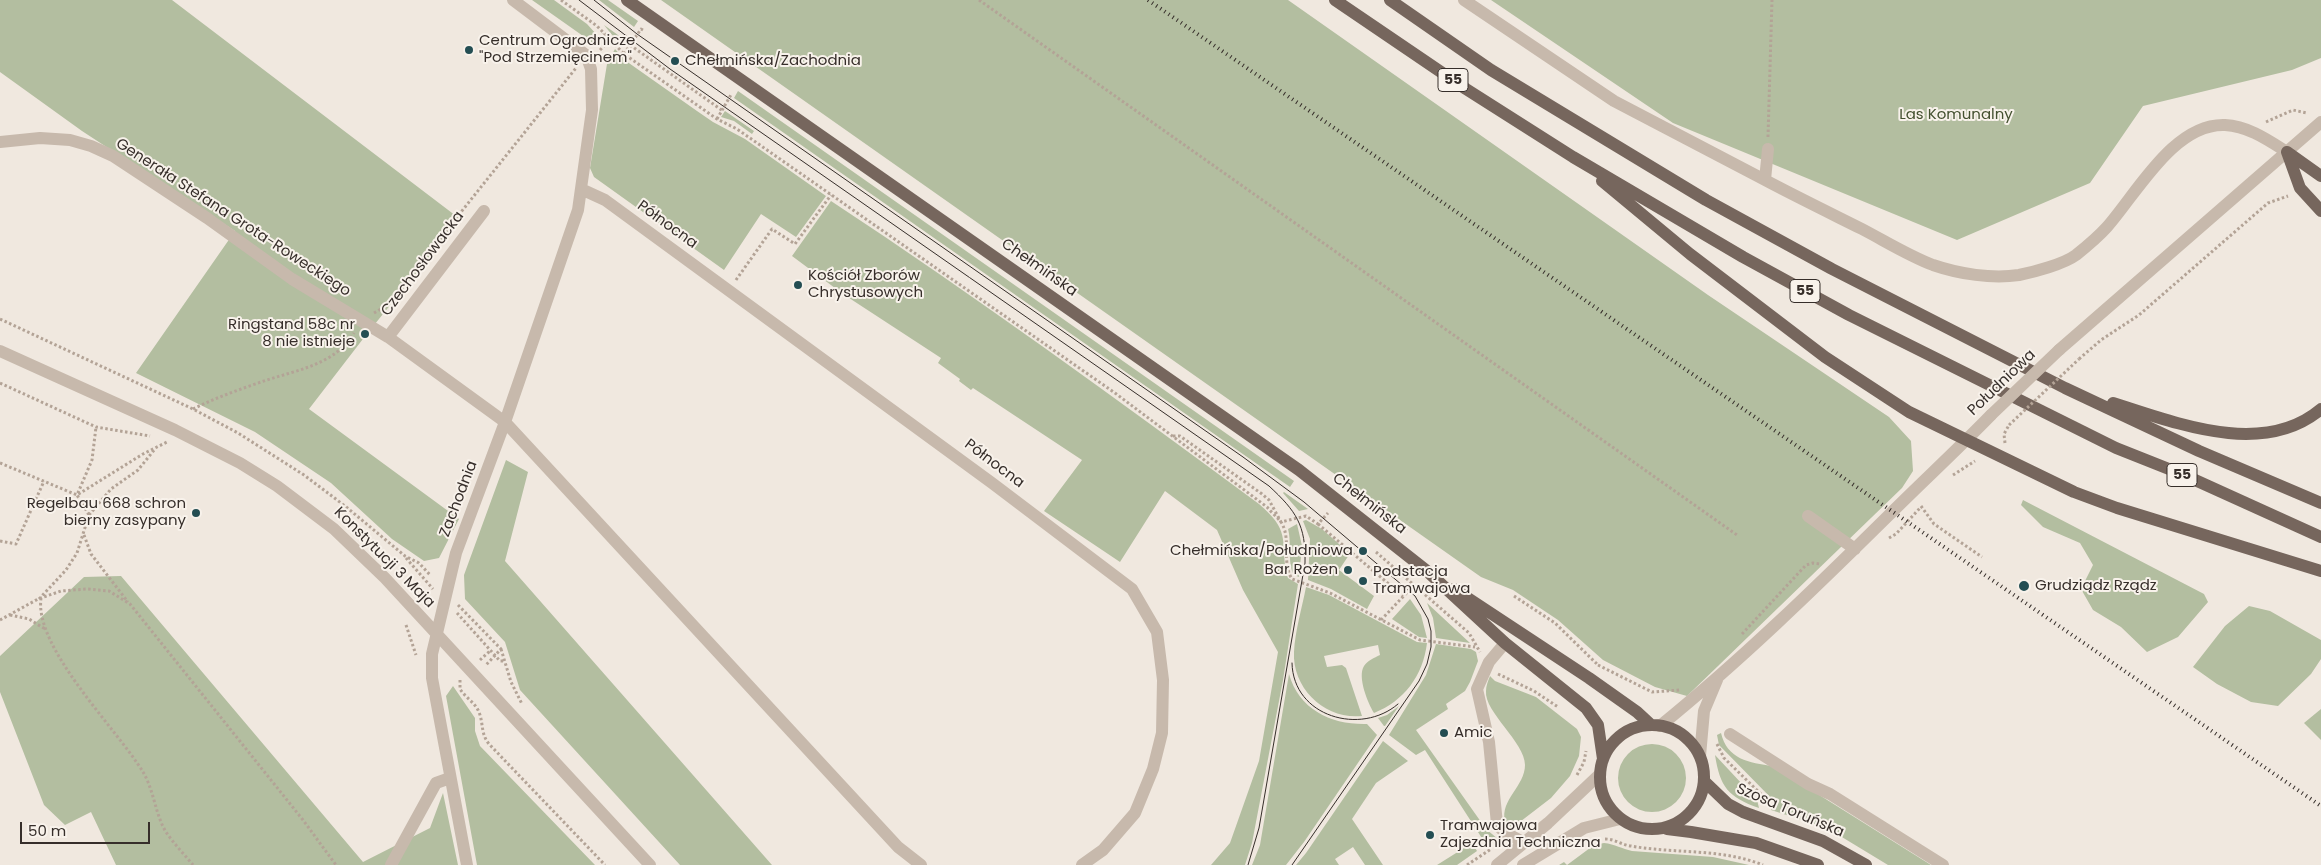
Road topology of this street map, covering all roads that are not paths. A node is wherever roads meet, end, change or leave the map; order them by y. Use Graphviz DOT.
graph roads {
  1 [pos="513,0"];
  2 [pos="627,0"];
  3 [pos="1335,0"];
  4 [pos="1390,0"];
  5 [pos="1464,0"];
  6 [pos="2321,122"];
  7 [pos="0,142"];
  8 [pos="1768,149"];
  9 [pos="2287,152"];
  10 [pos="1573,157"];
  11 [pos="2321,176"];
  12 [pos="1764,180"];
  13 [pos="581,189"];
  14 [pos="484,211"];
  15 [pos="2321,211"];
  16 [pos="388,337"];
  17 [pos="0,351"];
  18 [pos="2065,388"];
  19 [pos="2321,409"];
  20 [pos="505,422"];
  21 [pos="1967,440"];
  22 [pos="2321,503"];
  23 [pos="1808,516"];
  24 [pos="2321,538"];
  25 [pos="1855,549"];
  26 [pos="1427,571"];
  27 [pos="2321,571"];
  28 [pos="436,634"];
  29 [pos="1504,643"];
  30 [pos="1717,680"];
  31 [pos="1655,725"];
  32 [pos="1730,734"];
  33 [pos="1700,756"];
  34 [pos="1603,759"];
  35 [pos="1600,774"];
  36 [pos="450,778"];
  37 [pos="1704,781"];
  38 [pos="1620,819"];
  39 [pos="1662,829"];
  40 [pos="1524,842"];
  41 [pos="391,865"];
  42 [pos="467,865"];
  43 [pos="650,865"];
  44 [pos="921,865"];
  45 [pos="1082,865"];
  46 [pos="1497,865"];
  47 [pos="1524,865"];
  48 [pos="1818,865"];
  49 [pos="1866,865"];
  50 [pos="1943,865"];
  1 -- 13 [label="street, Zachodnia"];
  2 -- 26 [label="main road, Chełmińska"];
  3 -- 10 [label="main road, 55"];
  4 -- 18 [label="main road, 55"];
  5 -- 12 [label="street"];
  6 -- 9 [label="street, Południowa"];
  7 -- 16 [label="street, Generała Stefana Grota-Roweckiego"];
  8 -- 12 [label="street"];
  9 -- 11 [label="main road"];
  9 -- 12 [label="street"];
  9 -- 15 [label="main road"];
  9 -- 21 [label="street, Południowa, bridge"];
  10 -- 21 [label="main road"];
  10 -- 24 [label="main road, 55"];
  13 -- 20 [label="street, Zachodnia"];
  13 -- 45 [label="street, Północna"];
  14 -- 16 [label="street, Czechosłowacka"];
  16 -- 20 [label="street, Generała Stefana Grota-Roweckiego"];
  17 -- 28 [label="street, Konstytucji 3 Maja"];
  18 -- 19 [label="main road"];
  18 -- 22 [label="main road, 55"];
  20 -- 28 [label="street, Zachodnia"];
  20 -- 44 [label="street"];
  21 -- 25 [label="street, Południowa"];
  21 -- 27 [label="main road"];
  23 -- 25 [label="street"];
  25 -- 30 [label="street, Południowa"];
  26 -- 29 [label="main road, Chełmińska"];
  26 -- 31 [label="main road, Chełmińska"];
  28 -- 36 [label="street, Zachodnia"];
  28 -- 43 [label="street, Konstytucji 3 Maja"];
  29 -- 34 [label="main road, Chełmińska"];
  29 -- 40 [label="street"];
  30 -- 31 [label="street, Południowa"];
  30 -- 33 [label="street, Południowa"];
  31 -- 33 [label="main road"];
  31 -- 34 [label="main road"];
  32 -- 50 [label="street"];
  33 -- 37 [label="main road"];
  34 -- 35 [label="main road"];
  35 -- 38 [label="main road"];
  35 -- 40 [label="street"];
  36 -- 41 [label="street"];
  36 -- 42 [label="street, Zachodnia"];
  37 -- 39 [label="main road"];
  37 -- 49 [label="main road, Szosa Toruńska"];
  38 -- 39 [label="main road"];
  38 -- 47 [label="street"];
  39 -- 48 [label="main road"];
  40 -- 46 [label="street"];
}
